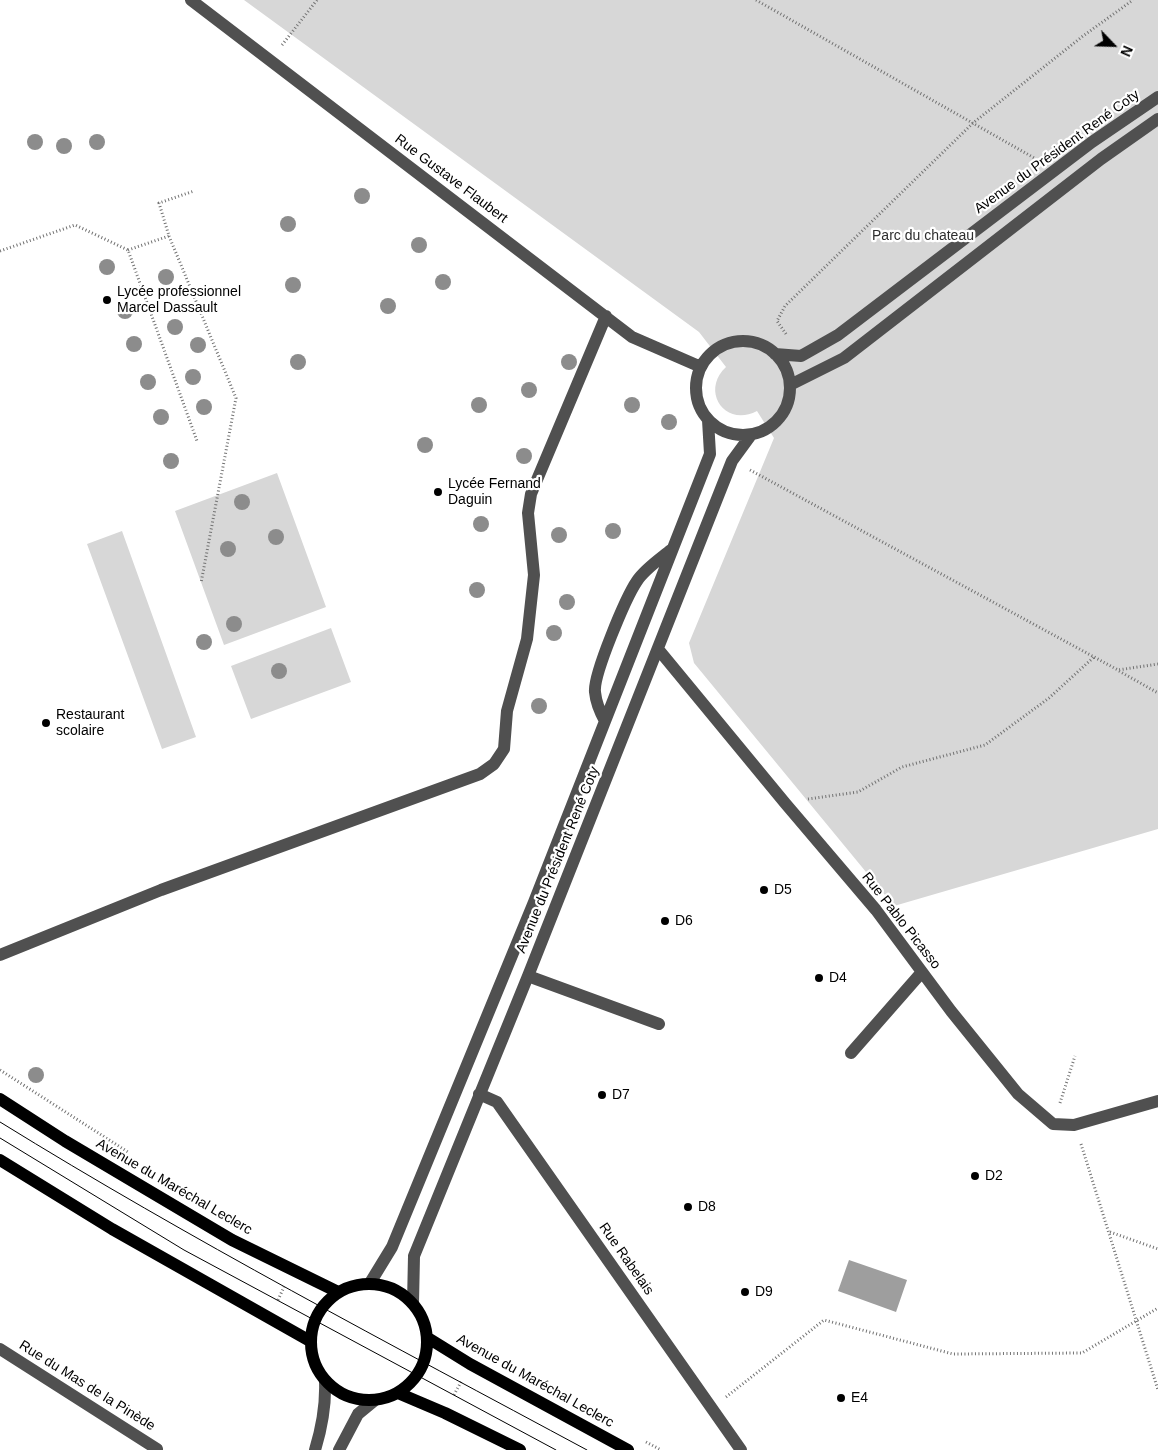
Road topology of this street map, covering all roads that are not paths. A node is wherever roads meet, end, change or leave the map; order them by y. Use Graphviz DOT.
graph roads {
  1 [pos="191,0"];
  2 [pos="1158,97"];
  3 [pos="1158,119"];
  4 [pos="606,316"];
  5 [pos="775,354"];
  6 [pos="701,367"];
  7 [pos="790,385"];
  8 [pos="708,420"];
  9 [pos="752,435"];
  10 [pos="673,549"];
  11 [pos="658,649"];
  12 [pos="605,721"];
  13 [pos="0,955"];
  14 [pos="922,972"];
  15 [pos="528,976"];
  16 [pos="659,1024"];
  17 [pos="851,1053"];
  18 [pos="479,1094"];
  19 [pos="0,1099"];
  20 [pos="1158,1101"];
  21 [pos="0,1160"];
  22 [pos="370,1283"];
  23 [pos="338,1292"];
  24 [pos="413,1303"];
  25 [pos="428,1338"];
  26 [pos="310,1341"];
  27 [pos="0,1349"];
  28 [pos="325,1381"];
  29 [pos="398,1393"];
  30 [pos="375,1400"];
  31 [pos="158,1449"];
  32 [pos="315,1450"];
  33 [pos="339,1450"];
  34 [pos="520,1450"];
  35 [pos="628,1450"];
  36 [pos="741,1450"];
  1 -- 4 [label="street, Rue Gustave Flaubert"];
  2 -- 5 [label="street, Avenue du Président René Coty"];
  3 -- 7 [label="street"];
  4 -- 6 [label="street, Rue Gustave Flaubert"];
  4 -- 13 [label="street"];
  5 -- 6 [label="street"];
  5 -- 7 [label="street"];
  6 -- 8 [label="street"];
  7 -- 9 [label="street"];
  8 -- 9 [label="street"];
  8 -- 10 [label="street, Avenue du Président René Coty"];
  9 -- 11 [label="street, Avenue du Président René Coty"];
  10 -- 12 [label="street, Avenue du Président René Coty"];
  10 -- 12 [label="street"];
  11 -- 14 [label="street, Rue Pablo Picasso"];
  11 -- 15 [label="street, Avenue du Président René Coty"];
  12 -- 22 [label="street, Avenue du Président René Coty"];
  14 -- 17 [label="street"];
  14 -- 20 [label="street, Rue Pablo Picasso"];
  15 -- 16 [label="street"];
  15 -- 18 [label="street, Avenue du Président René Coty"];
  18 -- 24 [label="street, Avenue du Président René Coty"];
  18 -- 36 [label="street, Rue Rabelais"];
  19 -- 23 [label="main road, Avenue du Maréchal Leclerc"];
  21 -- 26 [label="main road"];
  22 -- 23 [label="main road"];
  22 -- 24 [label="main road"];
  23 -- 26 [label="main road"];
  24 -- 25 [label="main road"];
  25 -- 29 [label="main road"];
  25 -- 35 [label="main road, Avenue du Maréchal Leclerc"];
  26 -- 28 [label="main road"];
  27 -- 31 [label="street, Rue du Mas de la Pinède"];
  28 -- 30 [label="main road"];
  28 -- 32 [label="street"];
  29 -- 30 [label="main road"];
  29 -- 34 [label="main road"];
  30 -- 33 [label="street"];
}
